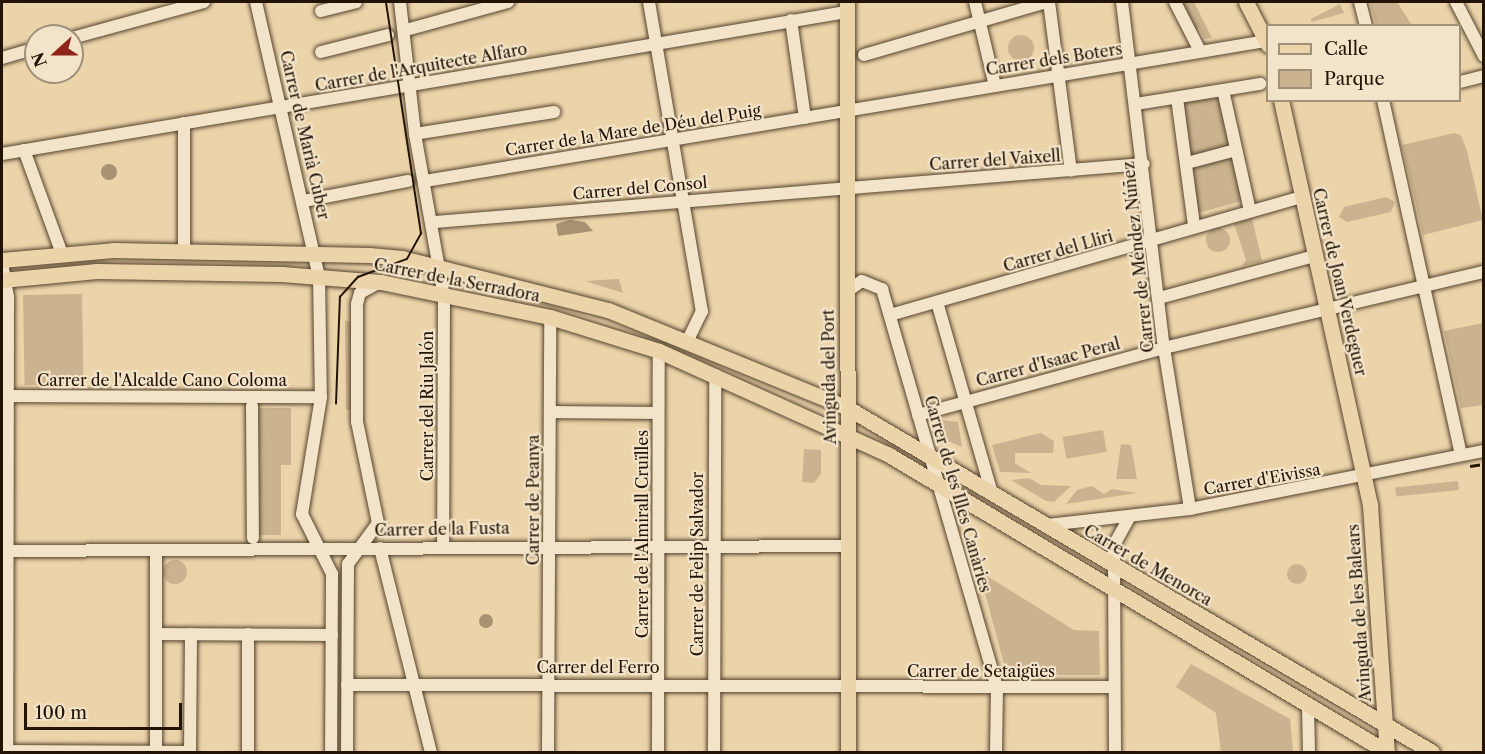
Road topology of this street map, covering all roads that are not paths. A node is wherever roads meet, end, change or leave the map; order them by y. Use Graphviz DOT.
graph roads {
  1 [pos="204,2"];
  2 [pos="256,2"];
  3 [pos="356,2"];
  4 [pos="400,2"];
  5 [pos="508,2"];
  6 [pos="649,2"];
  7 [pos="975,2"];
  8 [pos="1048,2"];
  9 [pos="1122,2"];
  10 [pos="1175,2"];
  11 [pos="1246,2"];
  12 [pos="1360,2"];
  13 [pos="1456,2"];
  14 [pos="847,7"];
  15 [pos="321,11"];
  16 [pos="791,20"];
  17 [pos="979,21"];
  18 [pos="1366,24"];
  19 [pos="406,30"];
  20 [pos="84,35"];
  21 [pos="388,35"];
  22 [pos="1266,41"];
  23 [pos="1266,43"];
  24 [pos="655,44"];
  25 [pos="1200,51"];
  26 [pos="24,52"];
  27 [pos="321,52"];
  28 [pos="864,55"];
  29 [pos="1484,56"];
  30 [pos="2,58"];
  31 [pos="1131,64"];
  32 [pos="1059,76"];
  33 [pos="1484,76"];
  34 [pos="1461,81"];
  35 [pos="1260,84"];
  36 [pos="409,86"];
  37 [pos="995,86"];
  38 [pos="1223,90"];
  39 [pos="1177,98"];
  40 [pos="1281,102"];
  41 [pos="1383,102"];
  42 [pos="1136,104"];
  43 [pos="281,108"];
  44 [pos="554,111"];
  45 [pos="847,111"];
  46 [pos="805,118"];
  47 [pos="184,123"];
  48 [pos="415,134"];
  49 [pos="671,140"];
  50 [pos="24,150"];
  51 [pos="1236,150"];
  52 [pos="2,154"];
  53 [pos="1144,164"];
  54 [pos="1187,164"];
  55 [pos="1071,171"];
  56 [pos="408,181"];
  57 [pos="425,181"];
  58 [pos="847,188"];
  59 [pos="1302,197"];
  60 [pos="304,201"];
  61 [pos="683,201"];
  62 [pos="1250,211"];
  63 [pos="435,222"];
  64 [pos="1194,226"];
  65 [pos="1155,240"];
  66 [pos="184,251"];
  67 [pos="62,254"];
  68 [pos="314,254"];
  69 [pos="1315,256"];
  70 [pos="2,261"];
  71 [pos="436,267"];
  72 [pos="1484,272"];
  73 [pos="319,276"];
  74 [pos="4,279"];
  75 [pos="381,282"];
  76 [pos="1424,285"];
  77 [pos="846,292"];
  78 [pos="444,296"];
  79 [pos="1159,298"];
  80 [pos="937,302"];
  81 [pos="1327,307"];
  82 [pos="890,315"];
  83 [pos="550,317"];
  84 [pos="688,340"];
  85 [pos="1164,348"];
  86 [pos="659,351"];
  87 [pos="715,375"];
  88 [pos="4,396"];
  89 [pos="321,397"];
  90 [pos="966,401"];
  91 [pos="252,406"];
  92 [pos="846,407"];
  93 [pos="550,412"];
  94 [pos="658,412"];
  95 [pos="918,415"];
  96 [pos="848,432"];
  97 [pos="1484,451"];
  98 [pos="1461,454"];
  99 [pos="930,456"];
  100 [pos="1363,471"];
  101 [pos="939,484"];
  102 [pos="992,494"];
  103 [pos="1190,509"];
  104 [pos="1129,518"];
  105 [pos="1043,525"];
  106 [pos="253,538"];
  107 [pos="549,545"];
  108 [pos="658,545"];
  109 [pos="443,546"];
  110 [pos="713,546"];
  111 [pos="848,546"];
  112 [pos="380,548"];
  113 [pos="357,549"];
  114 [pos="156,550"];
  115 [pos="322,550"];
  116 [pos="4,551"];
  117 [pos="1115,566"];
  118 [pos="1117,593"];
  119 [pos="156,634"];
  120 [pos="190,634"];
  121 [pos="248,634"];
  122 [pos="332,635"];
  123 [pos="548,684"];
  124 [pos="658,684"];
  125 [pos="348,685"];
  126 [pos="416,685"];
  127 [pos="714,685"];
  128 [pos="848,686"];
  129 [pos="1114,687"];
  130 [pos="997,688"];
  131 [pos="1308,707"];
  132 [pos="1386,725"];
  133 [pos="7,752"];
  134 [pos="156,752"];
  135 [pos="190,752"];
  136 [pos="1387,752"];
  137 [pos="248,753"];
  138 [pos="331,753"];
  139 [pos="347,753"];
  140 [pos="431,753"];
  141 [pos="548,753"];
  142 [pos="657,753"];
  143 [pos="714,753"];
  144 [pos="848,753"];
  145 [pos="996,753"];
  146 [pos="1115,753"];
  147 [pos="1309,753"];
  148 [pos="1432,753"];
  1 -- 20 [label="street"];
  2 -- 43 [label="street, Carrer de Marià Cuber"];
  3 -- 15 [label="street"];
  4 -- 19 [label="street, Carrer del Riu Jalón"];
  5 -- 19 [label="street"];
  6 -- 24 [label="street"];
  7 -- 17 [label="street"];
  8 -- 17 [label="street"];
  8 -- 32 [label="street"];
  9 -- 31 [label="street, Carrer de Méndez Núñez"];
  10 -- 25 [label="street"];
  11 -- 22 [label="main road"];
  12 -- 18 [label="street"];
  13 -- 29 [label="street"];
  14 -- 16 [label="street, Carrer de l'Arquitecte Alfaro"];
  14 -- 45 [label="main road, Avinguda del Port"];
  16 -- 24 [label="street, Carrer de l'Arquitecte Alfaro"];
  16 -- 46 [label="street"];
  17 -- 28 [label="street"];
  17 -- 37 [label="street"];
  19 -- 36 [label="street, Carrer del Riu Jalón"];
  21 -- 27 [label="street"];
  23 -- 25 [label="street, Carrer dels Boters"];
  24 -- 36 [label="street, Carrer de l'Arquitecte Alfaro"];
  24 -- 49 [label="street"];
  25 -- 31 [label="street, Carrer dels Boters"];
  26 -- 30 [label="street"];
  31 -- 32 [label="street, Carrer dels Boters"];
  31 -- 42 [label="street, Carrer de Méndez Núñez"];
  32 -- 37 [label="street, Carrer dels Boters"];
  32 -- 55 [label="street"];
  33 -- 34 [label="street"];
  35 -- 38 [label="street"];
  36 -- 43 [label="street, Carrer de l'Arquitecte Alfaro"];
  36 -- 48 [label="street, Carrer del Riu Jalón"];
  37 -- 45 [label="street, Carrer dels Boters"];
  38 -- 39 [label="street"];
  38 -- 51 [label="street"];
  39 -- 42 [label="street"];
  39 -- 54 [label="street"];
  40 -- 59 [label="main road, Carrer de Joan Verdeguer"];
  41 -- 76 [label="street"];
  42 -- 53 [label="street, Carrer de Méndez Núñez"];
  43 -- 47 [label="street, Carrer de l'Arquitecte Alfaro"];
  43 -- 60 [label="street, Carrer de Marià Cuber"];
  44 -- 48 [label="street"];
  45 -- 46 [label="street, Carrer de la Mare de Déu del Puig"];
  45 -- 58 [label="main road, Avinguda del Port"];
  46 -- 49 [label="street, Carrer de la Mare de Déu del Puig"];
  47 -- 50 [label="street, Carrer de l'Arquitecte Alfaro"];
  47 -- 66 [label="street"];
  48 -- 57 [label="street, Carrer del Riu Jalón"];
  49 -- 57 [label="street, Carrer de la Mare de Déu del Puig"];
  49 -- 61 [label="street"];
  50 -- 52 [label="street, Carrer de l'Arquitecte Alfaro"];
  50 -- 67 [label="street"];
  51 -- 54 [label="street"];
  51 -- 62 [label="street"];
  53 -- 55 [label="street, Carrer del Vaixell"];
  53 -- 65 [label="street, Carrer de Méndez Núñez"];
  54 -- 64 [label="street"];
  55 -- 58 [label="street, Carrer del Vaixell"];
  56 -- 60 [label="street"];
  57 -- 63 [label="street, Carrer del Riu Jalón"];
  58 -- 61 [label="street, Carrer del Consol"];
  58 -- 77 [label="main road, Avinguda del Port"];
  59 -- 62 [label="street, Carrer del Lliri"];
  59 -- 69 [label="main road, Carrer de Joan Verdeguer"];
  60 -- 68 [label="street, Carrer de Marià Cuber"];
  61 -- 63 [label="street, Carrer del Consol"];
  61 -- 84 [label="street"];
  62 -- 64 [label="street, Carrer del Lliri"];
  63 -- 71 [label="street, Carrer del Riu Jalón"];
  64 -- 65 [label="street, Carrer del Lliri"];
  65 -- 79 [label="street, Carrer de Méndez Núñez"];
  65 -- 80 [label="street, Carrer del Lliri"];
  66 -- 67 [label="main road, Carrer de la Serradora"];
  66 -- 68 [label="main road, Carrer de la Serradora"];
  67 -- 70 [label="main road, Carrer de la Serradora"];
  68 -- 71 [label="main road, Carrer de la Serradora"];
  68 -- 73 [label="street, Carrer de Marià Cuber"];
  69 -- 79 [label="street"];
  69 -- 81 [label="main road, Carrer de Joan Verdeguer"];
  70 -- 74 [label="street"];
  71 -- 78 [label="street, Carrer del Riu Jalón"];
  71 -- 84 [label="main road, Carrer de la Serradora"];
  72 -- 76 [label="street, Carrer d'Isaac Peral"];
  73 -- 74 [label="main road, Carrer de la Serradora"];
  73 -- 75 [label="main road, Carrer de la Serradora"];
  73 -- 89 [label="street, Carrer de Marià Cuber"];
  74 -- 88 [label="street"];
  75 -- 78 [label="main road, Carrer de la Serradora"];
  75 -- 113 [label="street"];
  76 -- 81 [label="street, Carrer d'Isaac Peral"];
  76 -- 98 [label="street"];
  77 -- 82 [label="street, Carrer de les Illes Canàries"];
  77 -- 92 [label="main road, Avinguda del Port"];
  78 -- 83 [label="main road, Carrer de la Serradora"];
  78 -- 109 [label="street, Carrer del Riu Jalón"];
  79 -- 85 [label="street, Carrer de Méndez Núñez"];
  80 -- 82 [label="street, Carrer del Lliri"];
  80 -- 90 [label="street"];
  81 -- 85 [label="street, Carrer d'Isaac Peral"];
  81 -- 100 [label="main road, Carrer de Joan Verdeguer"];
  82 -- 95 [label="street, Carrer de les Illes Canàries"];
  83 -- 86 [label="main road, Carrer de la Serradora"];
  83 -- 93 [label="street, Carrer de Peanya"];
  84 -- 92 [label="main road, Carrer de la Serradora"];
  85 -- 90 [label="street, Carrer d'Isaac Peral"];
  85 -- 103 [label="street, Carrer de Méndez Núñez"];
  86 -- 87 [label="main road, Carrer de la Serradora"];
  86 -- 94 [label="street, Carrer de l'Almirall Cruïlles"];
  87 -- 96 [label="main road, Carrer de la Serradora"];
  87 -- 110 [label="street, Carrer de Felip Salvador"];
  88 -- 89 [label="street, Carrer de l'Alcalde Cano Coloma"];
  88 -- 116 [label="street"];
  89 -- 115 [label="street, Carrer de Marià Cuber"];
  90 -- 95 [label="street, Carrer d'Isaac Peral"];
  90 -- 102 [label="street"];
  91 -- 106 [label="street"];
  92 -- 96 [label="main road, Avinguda del Port"];
  92 -- 99 [label="main road, Carrer de Menorca"];
  93 -- 94 [label="street"];
  93 -- 107 [label="street, Carrer de Peanya"];
  94 -- 108 [label="street, Carrer de l'Almirall Cruïlles"];
  95 -- 99 [label="street, Carrer de les Illes Canàries"];
  96 -- 101 [label="main road"];
  96 -- 111 [label="main road, Avinguda del Port"];
  97 -- 98 [label="street, Carrer d'Eivissa"];
  98 -- 100 [label="street, Carrer d'Eivissa"];
  99 -- 101 [label="street, Carrer de les Illes Canàries"];
  99 -- 102 [label="main road, Carrer de Menorca"];
  100 -- 103 [label="street, Carrer d'Eivissa"];
  100 -- 132 [label="main road, Avinguda de les Balears"];
  101 -- 118 [label="main road"];
  101 -- 130 [label="street, Carrer de les Illes Canàries"];
  102 -- 105 [label="main road, Carrer de Menorca"];
  103 -- 104 [label="street, Carrer d'Eivissa"];
  104 -- 105 [label="street, Carrer d'Eivissa"];
  104 -- 117 [label="street"];
  105 -- 117 [label="main road, Carrer de Menorca"];
  107 -- 108 [label="street, Carrer de la Fusta"];
  107 -- 109 [label="street, Carrer de la Fusta"];
  107 -- 123 [label="street, Carrer de Peanya"];
  108 -- 110 [label="street, Carrer de la Fusta"];
  108 -- 124 [label="street, Carrer de l'Almirall Cruïlles"];
  109 -- 112 [label="street, Carrer de la Fusta"];
  110 -- 111 [label="street, Carrer de la Fusta"];
  110 -- 127 [label="street, Carrer de Felip Salvador"];
  111 -- 128 [label="main road, Avinguda del Port"];
  112 -- 113 [label="street, Carrer de la Fusta"];
  112 -- 126 [label="street"];
  113 -- 115 [label="street, Carrer de la Fusta"];
  113 -- 125 [label="street"];
  114 -- 115 [label="street, Carrer de la Fusta"];
  114 -- 116 [label="street, Carrer de la Fusta"];
  114 -- 119 [label="street"];
  115 -- 122 [label="street, Carrer de Marià Cuber"];
  116 -- 133 [label="street"];
  117 -- 118 [label="street"];
  117 -- 132 [label="main road, Carrer de Menorca"];
  118 -- 129 [label="street"];
  118 -- 131 [label="main road"];
  119 -- 120 [label="street"];
  119 -- 134 [label="street"];
  120 -- 121 [label="street"];
  120 -- 135 [label="street"];
  121 -- 122 [label="street"];
  121 -- 137 [label="street"];
  122 -- 138 [label="street, Carrer de Marià Cuber"];
  123 -- 124 [label="street, Carrer del Ferro"];
  123 -- 126 [label="street, Carrer del Ferro"];
  123 -- 141 [label="street, Carrer de Peanya"];
  124 -- 127 [label="street, Carrer del Ferro"];
  124 -- 142 [label="street, Carrer de l'Almirall Cruïlles"];
  125 -- 126 [label="street, Carrer del Ferro"];
  125 -- 139 [label="street"];
  126 -- 140 [label="street"];
  127 -- 128 [label="street, Carrer del Ferro"];
  127 -- 143 [label="street, Carrer de Felip Salvador"];
  128 -- 130 [label="street, Carrer de Setaigües"];
  128 -- 144 [label="main road, Avinguda del Port"];
  129 -- 130 [label="street, Carrer de Setaigües"];
  129 -- 146 [label="street"];
  130 -- 145 [label="street, Carrer de les Illes Canàries"];
  131 -- 136 [label="main road"];
  131 -- 147 [label="street"];
  132 -- 136 [label="main road, Avinguda de les Balears"];
  132 -- 148 [label="main road, Carrer de Menorca"];
  133 -- 134 [label="street"];
  134 -- 135 [label="street"];
}
